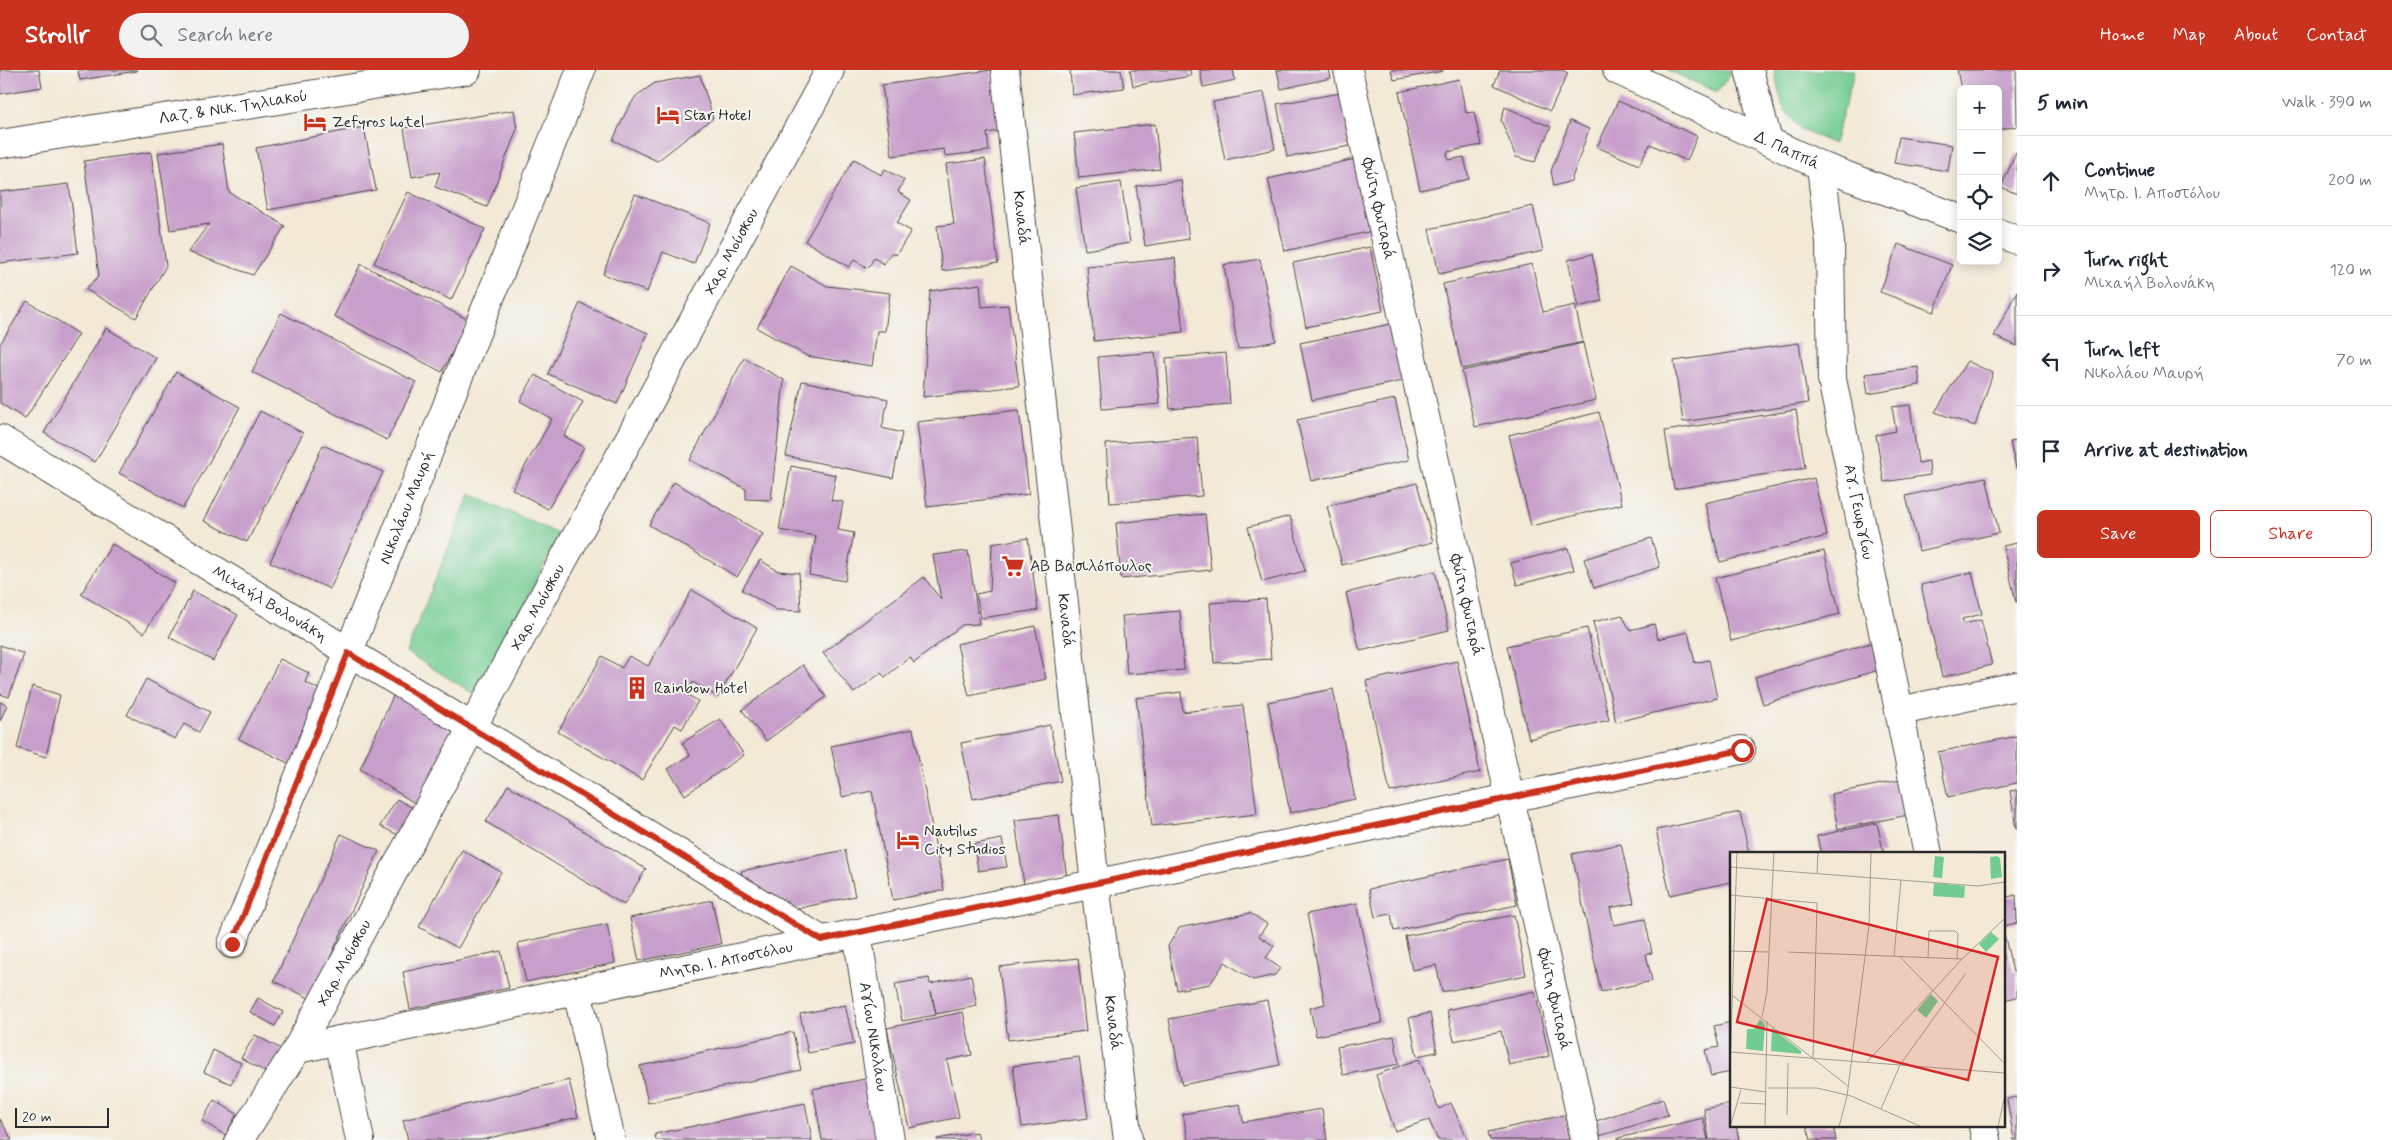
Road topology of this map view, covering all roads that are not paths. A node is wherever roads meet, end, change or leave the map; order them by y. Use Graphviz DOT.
graph roads {
  1 [pos="466,70"];
  2 [pos="581,70"];
  3 [pos="830,70"];
  4 [pos="1005,70"];
  5 [pos="1348,70"];
  6 [pos="1618,70"];
  7 [pos="1749,70"];
  8 [pos="1768,141"];
  9 [pos="0,144"];
  10 [pos="1821,166"];
  11 [pos="1957,217"];
  12 [pos="2002,234"];
  13 [pos="2017,240"];
  14 [pos="0,439"];
  15 [pos="348,653"];
  16 [pos="2017,686"];
  17 [pos="1900,711"];
  18 [pos="472,727"];
  19 [pos="1742,750"];
  20 [pos="1510,798"];
  21 [pos="1928,852"];
  22 [pos="1095,884"];
  23 [pos="857,933"];
  24 [pos="821,940"];
  25 [pos="232,944"];
  26 [pos="576,991"];
  27 [pos="339,1040"];
  28 [pos="297,1048"];
  29 [pos="239,1140"];
  30 [pos="360,1140"];
  31 [pos="611,1140"];
  32 [pos="890,1140"];
  33 [pos="1128,1140"];
  34 [pos="1586,1140"];
  1 -- 9 [label="street, Λαζ. & Νικ. Τηλιακού"];
  2 -- 15 [label="street, Νικολάου Μαυρή"];
  3 -- 18 [label="street, Χαρ. Μούσκου"];
  4 -- 22 [label="street, Καναδά"];
  5 -- 20 [label="street, Φώτη Φωταρά"];
  6 -- 8 [label="street, Δ. Παππά"];
  7 -- 8 [label="street"];
  8 -- 10 [label="street, Δ. Παππά"];
  10 -- 11 [label="street, Δ. Παππά"];
  10 -- 17 [label="street, Αγ. Γεωργίου"];
  12 -- 13 [label="street"];
  14 -- 15 [label="street, Μιχαήλ Βολονάκη"];
  15 -- 18 [label="street, Μιχαήλ Βολονάκη"];
  15 -- 25 [label="street, Νικολάου Μαυρή"];
  16 -- 17 [label="street"];
  17 -- 21 [label="street, Αγ. Γεωργίου"];
  18 -- 24 [label="street, Μιχαήλ Βολονάκη"];
  18 -- 28 [label="street, Χαρ. Μούσκου"];
  19 -- 20 [label="street, Μητρ. Ι. Αποστόλου"];
  20 -- 22 [label="street, Μητρ. Ι. Αποστόλου"];
  20 -- 34 [label="street, Φώτη Φωταρά"];
  22 -- 23 [label="street, Μητρ. Ι. Αποστόλου"];
  22 -- 33 [label="street, Καναδά"];
  23 -- 24 [label="street, Μητρ. Ι. Αποστόλου"];
  23 -- 32 [label="street, Αγίου Νικολάου"];
  24 -- 26 [label="street, Μητρ. Ι. Αποστόλου"];
  26 -- 27 [label="street, Μητρ. Ι. Αποστόλου"];
  26 -- 31 [label="street"];
  27 -- 28 [label="street, Μητρ. Ι. Αποστόλου"];
  27 -- 30 [label="street"];
  28 -- 29 [label="street, Χαρ. Μούσκου"];
}
